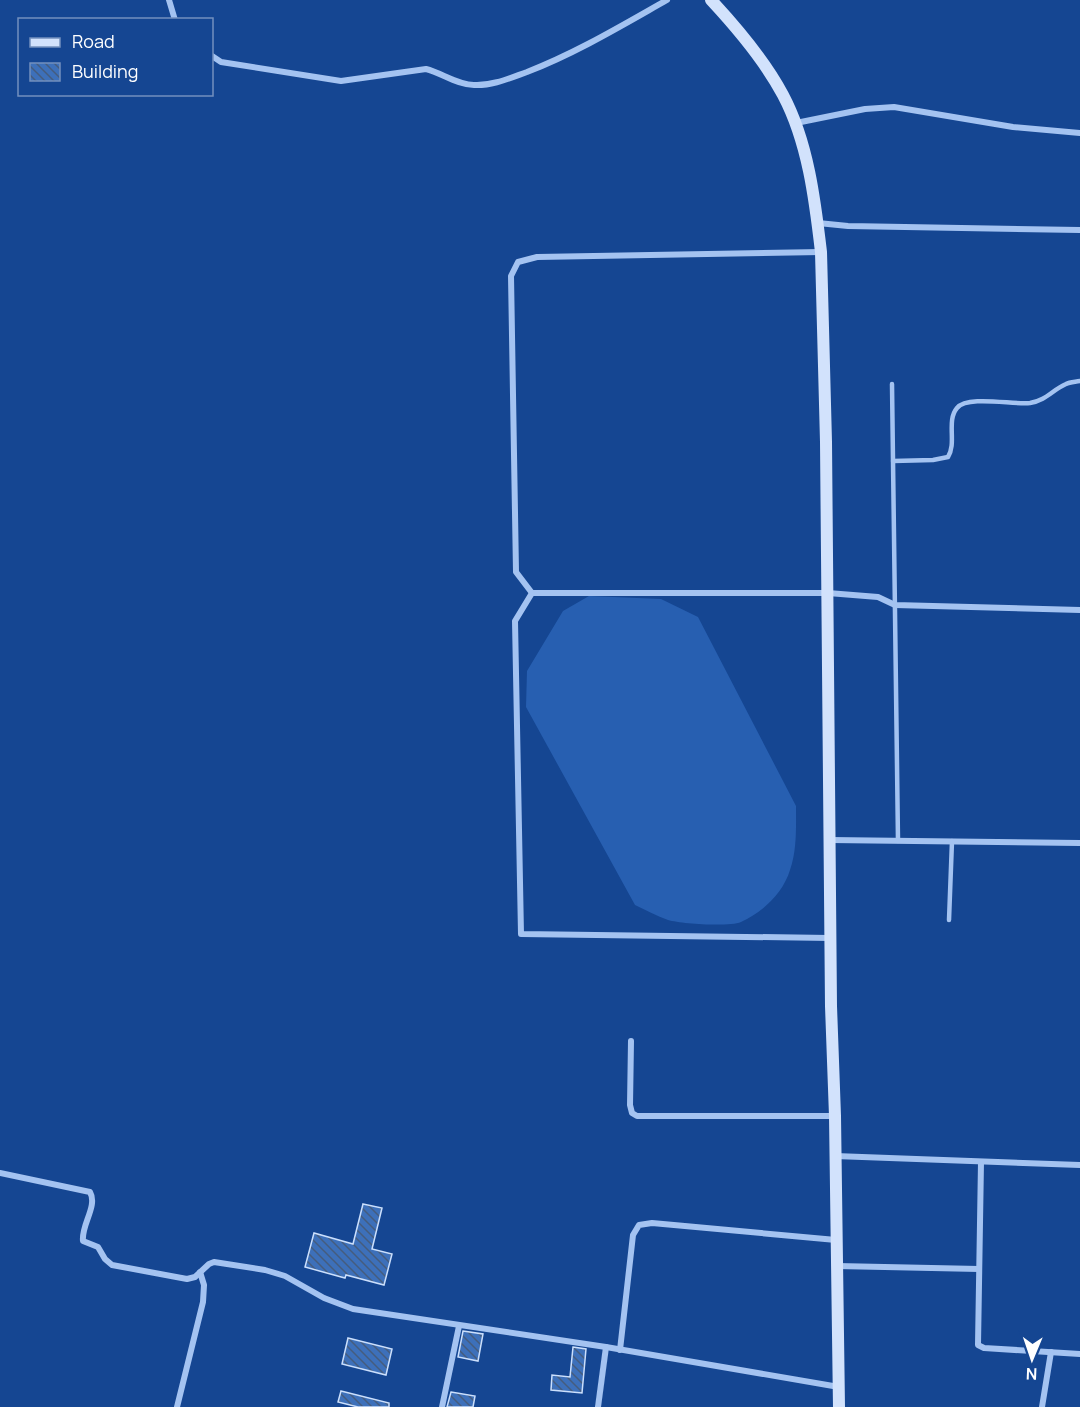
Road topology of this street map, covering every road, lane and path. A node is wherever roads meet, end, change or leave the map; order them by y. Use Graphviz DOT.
graph roads {
  1 [pos="169,0"];
  2 [pos="667,0"];
  3 [pos="711,0"];
  4 [pos="174,18"];
  5 [pos="213,57"];
  6 [pos="795,123"];
  7 [pos="1080,133"];
  8 [pos="818,223"];
  9 [pos="1080,230"];
  10 [pos="821,252"];
  11 [pos="1080,381"];
  12 [pos="892,384"];
  13 [pos="893,461"];
  14 [pos="532,593"];
  15 [pos="828,593"];
  16 [pos="895,604"];
  17 [pos="1080,610"];
  18 [pos="830,840"];
  19 [pos="898,841"];
  20 [pos="952,841"];
  21 [pos="1080,843"];
  22 [pos="949,920"];
  23 [pos="831,938"];
  24 [pos="631,1041"];
  25 [pos="835,1116"];
  26 [pos="835,1156"];
  27 [pos="981,1162"];
  28 [pos="1080,1165"];
  29 [pos="0,1173"];
  30 [pos="836,1240"];
  31 [pos="837,1266"];
  32 [pos="979,1269"];
  33 [pos="200,1272"];
  34 [pos="459,1326"];
  35 [pos="606,1347"];
  36 [pos="620,1350"];
  37 [pos="1051,1352"];
  38 [pos="1080,1354"];
  39 [pos="839,1387"];
  40 [pos="177,1407"];
  41 [pos="442,1407"];
  42 [pos="598,1407"];
  43 [pos="839,1407"];
  44 [pos="1042,1407"];
  1 -- 4 [label="street"];
  2 -- 5 [label="street"];
  3 -- 6 [label="street"];
  6 -- 7 [label="street"];
  6 -- 8 [label="street"];
  8 -- 9 [label="street"];
  8 -- 10 [label="street"];
  10 -- 14 [label="street"];
  10 -- 15 [label="street"];
  11 -- 13 [label="lane"];
  12 -- 13 [label="lane"];
  13 -- 16 [label="lane"];
  14 -- 15 [label="street"];
  14 -- 23 [label="street"];
  15 -- 16 [label="street"];
  15 -- 18 [label="street"];
  16 -- 17 [label="street"];
  16 -- 19 [label="lane"];
  18 -- 19 [label="street"];
  18 -- 23 [label="street"];
  19 -- 20 [label="street"];
  20 -- 21 [label="street"];
  20 -- 22 [label="lane"];
  23 -- 25 [label="street"];
  24 -- 25 [label="street"];
  25 -- 26 [label="street"];
  26 -- 27 [label="street"];
  26 -- 30 [label="street"];
  27 -- 28 [label="street"];
  27 -- 32 [label="street"];
  29 -- 33 [label="street"];
  30 -- 31 [label="street"];
  30 -- 36 [label="street"];
  31 -- 32 [label="street"];
  31 -- 39 [label="street"];
  32 -- 37 [label="street"];
  33 -- 34 [label="street"];
  33 -- 40 [label="street"];
  34 -- 35 [label="street"];
  34 -- 41 [label="street"];
  35 -- 36 [label="street"];
  35 -- 42 [label="street"];
  36 -- 39 [label="street"];
  37 -- 38 [label="street"];
  37 -- 44 [label="street"];
  39 -- 43 [label="street"];
}
